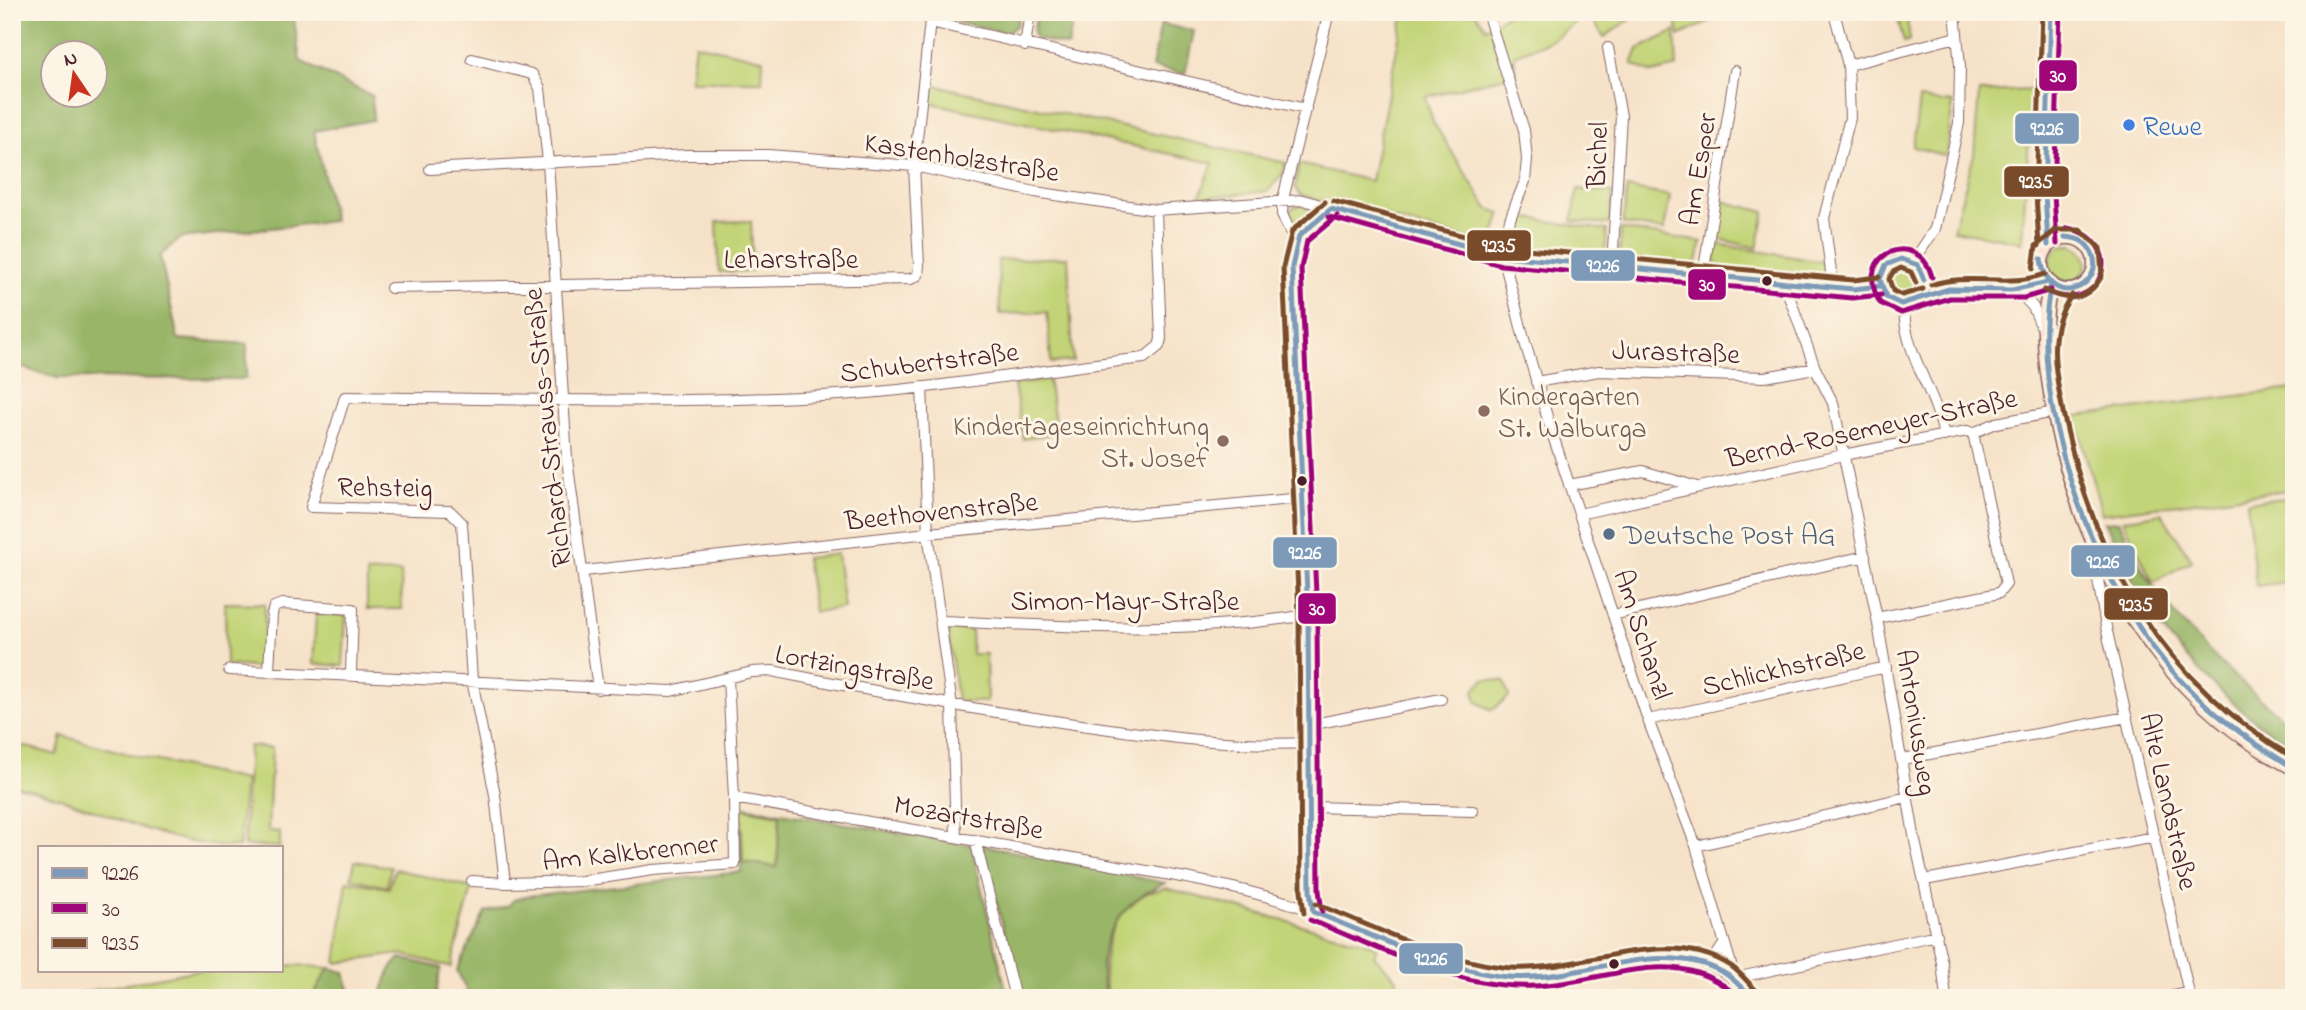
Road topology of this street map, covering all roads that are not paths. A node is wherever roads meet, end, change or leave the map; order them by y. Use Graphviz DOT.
graph roads {
  1 [pos="1030,12"];
  2 [pos="1329,12"];
  3 [pos="1487,12"];
  4 [pos="1834,12"];
  5 [pos="1955,12"];
  6 [pos="2051,12"];
  7 [pos="931,17"];
  8 [pos="1957,37"];
  9 [pos="1025,46"];
  10 [pos="1608,48"];
  11 [pos="472,59"];
  12 [pos="1849,65"];
  13 [pos="1735,71"];
  14 [pos="1306,109"];
  15 [pos="548,162"];
  16 [pos="914,166"];
  17 [pos="430,169"];
  18 [pos="1283,199"];
  19 [pos="1332,209"];
  20 [pos="1156,210"];
  21 [pos="2045,211"];
  22 [pos="2065,237"];
  23 [pos="1295,243"];
  24 [pos="2048,245"];
  25 [pos="1503,256"];
  26 [pos="1913,262"];
  27 [pos="1612,266"];
  28 [pos="1703,275"];
  29 [pos="2047,279"];
  30 [pos="1924,281"];
  31 [pos="1784,282"];
  32 [pos="554,283"];
  33 [pos="1880,286"];
  34 [pos="1833,287"];
  35 [pos="391,288"];
  36 [pos="1949,289"];
  37 [pos="1995,290"];
  38 [pos="2065,290"];
  39 [pos="2018,291"];
  40 [pos="1917,299"];
  41 [pos="1904,304"];
  42 [pos="2045,328"];
  43 [pos="1815,368"];
  44 [pos="1536,382"];
  45 [pos="922,387"];
  46 [pos="563,400"];
  47 [pos="2055,412"];
  48 [pos="1973,433"];
  49 [pos="1944,436"];
  50 [pos="1843,455"];
  51 [pos="1569,485"];
  52 [pos="1698,488"];
  53 [pos="1303,498"];
  54 [pos="1579,514"];
  55 [pos="928,533"];
  56 [pos="2093,547"];
  57 [pos="1865,556"];
  58 [pos="583,571"];
  59 [pos="2121,600"];
  60 [pos="1308,615"];
  61 [pos="1613,615"];
  62 [pos="2104,615"];
  63 [pos="1877,618"];
  64 [pos="942,621"];
  65 [pos="1886,667"];
  66 [pos="229,670"];
  67 [pos="269,670"];
  68 [pos="351,673"];
  69 [pos="728,678"];
  70 [pos="472,680"];
  71 [pos="598,689"];
  72 [pos="1441,699"];
  73 [pos="952,706"];
  74 [pos="2127,718"];
  75 [pos="1648,720"];
  76 [pos="1309,725"];
  77 [pos="1309,743"];
  78 [pos="1903,759"];
  79 [pos="2294,768"];
  80 [pos="1907,797"];
  81 [pos="734,798"];
  82 [pos="1309,807"];
  83 [pos="1473,811"];
  84 [pos="956,837"];
  85 [pos="2155,837"];
  86 [pos="975,840"];
  87 [pos="1696,846"];
  88 [pos="1925,880"];
  89 [pos="472,881"];
  90 [pos="505,883"];
  91 [pos="1313,912"];
  92 [pos="1937,935"];
  93 [pos="1724,944"];
  94 [pos="1711,964"];
  95 [pos="1735,978"];
  96 [pos="2190,995"];
  97 [pos="1015,998"];
  98 [pos="1752,998"];
  99 [pos="1946,998"];
  100 [pos="2165,998"];
  1 -- 9 [label="street"];
  2 -- 14 [label="street"];
  3 -- 25 [label="street"];
  4 -- 12 [label="street"];
  5 -- 8 [label="street"];
  6 -- 21 [label="main road"];
  7 -- 9 [label="street"];
  7 -- 16 [label="street"];
  8 -- 12 [label="street"];
  8 -- 26 [label="street"];
  9 -- 14 [label="street"];
  10 -- 27 [label="street, Bichel"];
  11 -- 15 [label="street, Richard-Strauss-Straße"];
  12 -- 34 [label="street"];
  13 -- 28 [label="street, Am Esper"];
  14 -- 18 [label="street"];
  15 -- 16 [label="street, Kastenholzstraße"];
  15 -- 17 [label="street, Kastenholzstraße"];
  15 -- 32 [label="street, Richard-Strauss-Straße"];
  16 -- 20 [label="street, Kastenholzstraße"];
  16 -- 32 [label="street, Leharstraße"];
  18 -- 19 [label="street, Kastenholzstraße"];
  18 -- 20 [label="street, Kastenholzstraße"];
  18 -- 23 [label="street"];
  19 -- 23 [label="street"];
  19 -- 25 [label="street, Kastenholzstraße"];
  20 -- 45 [label="street, Schubertstraße"];
  21 -- 22 [label="main road"];
  21 -- 24 [label="main road"];
  22 -- 24 [label="main road"];
  22 -- 38 [label="main road"];
  23 -- 53 [label="street"];
  24 -- 29 [label="main road"];
  25 -- 27 [label="street, Kastenholzstraße"];
  25 -- 44 [label="street, Am Schanzl"];
  26 -- 30 [label="street"];
  26 -- 33 [label="street"];
  27 -- 28 [label="street, Kastenholzstraße"];
  28 -- 31 [label="street, Kastenholzstraße"];
  29 -- 37 [label="street"];
  29 -- 38 [label="main road"];
  29 -- 39 [label="street"];
  29 -- 42 [label="main road"];
  30 -- 36 [label="street"];
  30 -- 40 [label="street"];
  31 -- 34 [label="street, Kastenholzstraße"];
  31 -- 43 [label="street"];
  32 -- 35 [label="street"];
  32 -- 46 [label="street, Richard-Strauss-Straße"];
  33 -- 34 [label="street, Kastenholzstraße"];
  33 -- 41 [label="street"];
  36 -- 37 [label="street"];
  36 -- 40 [label="street"];
  37 -- 39 [label="street"];
  38 -- 42 [label="main road"];
  39 -- 42 [label="street"];
  40 -- 41 [label="street"];
  41 -- 49 [label="street"];
  42 -- 47 [label="main road"];
  43 -- 44 [label="street, Jurastraße"];
  43 -- 50 [label="street"];
  44 -- 51 [label="street, Am Schanzl"];
  45 -- 46 [label="street, Schubertstraße"];
  45 -- 55 [label="street"];
  46 -- 58 [label="street, Richard-Strauss-Straße"];
  46 -- 70 [label="street, Rehsteig"];
  47 -- 48 [label="street, Bernd-Rosemeyer-Straße"];
  47 -- 56 [label="main road"];
  48 -- 49 [label="street, Bernd-Rosemeyer-Straße"];
  48 -- 63 [label="street"];
  49 -- 50 [label="street, Bernd-Rosemeyer-Straße"];
  50 -- 52 [label="street, Bernd-Rosemeyer-Straße"];
  50 -- 57 [label="street, Antoniusweg"];
  51 -- 52 [label="street, Bernd-Rosemeyer-Straße"];
  51 -- 54 [label="street, Am Schanzl"];
  52 -- 54 [label="street, Bernd-Rosemeyer-Straße"];
  53 -- 55 [label="street, Beethovenstraße"];
  53 -- 60 [label="street"];
  54 -- 61 [label="street, Am Schanzl"];
  55 -- 58 [label="street, Beethovenstraße"];
  55 -- 64 [label="street"];
  56 -- 59 [label="main road"];
  56 -- 62 [label="street, Alte Landstraße"];
  57 -- 61 [label="street"];
  57 -- 63 [label="street, Antoniusweg"];
  58 -- 71 [label="street, Richard-Strauss-Straße"];
  59 -- 62 [label="street"];
  59 -- 79 [label="main road"];
  60 -- 64 [label="street, Simon-Mayr-Straße"];
  60 -- 76 [label="street"];
  61 -- 75 [label="street, Am Schanzl"];
  62 -- 74 [label="street, Alte Landstraße"];
  63 -- 65 [label="street, Antoniusweg"];
  64 -- 73 [label="street"];
  65 -- 75 [label="street, Schlickhstraße"];
  65 -- 78 [label="street, Antoniusweg"];
  66 -- 67 [label="street, Lortzingstraße"];
  67 -- 68 [label="street, Lortzingstraße"];
  67 -- 68 [label="street"];
  68 -- 70 [label="street, Lortzingstraße"];
  69 -- 71 [label="street, Lortzingstraße"];
  69 -- 73 [label="street, Lortzingstraße"];
  69 -- 81 [label="street"];
  70 -- 71 [label="street, Lortzingstraße"];
  70 -- 90 [label="street, Am Kalkbrenner"];
  72 -- 76 [label="street"];
  73 -- 77 [label="street, Lortzingstraße"];
  73 -- 84 [label="street"];
  74 -- 78 [label="street"];
  74 -- 85 [label="street, Alte Landstraße"];
  75 -- 87 [label="street, Am Schanzl"];
  76 -- 77 [label="street"];
  77 -- 82 [label="street"];
  78 -- 80 [label="street, Antoniusweg"];
  80 -- 87 [label="street"];
  80 -- 88 [label="street, Antoniusweg"];
  81 -- 84 [label="street, Mozartstraße"];
  81 -- 90 [label="street, Am Kalkbrenner"];
  82 -- 83 [label="street"];
  82 -- 91 [label="street"];
  84 -- 86 [label="street, Mozartstraße"];
  85 -- 88 [label="street"];
  85 -- 96 [label="street, Alte Landstraße"];
  86 -- 91 [label="street, Mozartstraße"];
  86 -- 97 [label="street"];
  87 -- 93 [label="street, Am Schanzl"];
  88 -- 92 [label="street, Antoniusweg"];
  89 -- 90 [label="street, Am Kalkbrenner"];
  91 -- 94 [label="street, Mozartstraße"];
  92 -- 95 [label="street"];
  92 -- 99 [label="street, Antoniusweg"];
  93 -- 94 [label="street"];
  93 -- 95 [label="street, Am Schanzl"];
  94 -- 95 [label="street, Mozartstraße"];
  95 -- 98 [label="street"];
  96 -- 100 [label="street"];
}
